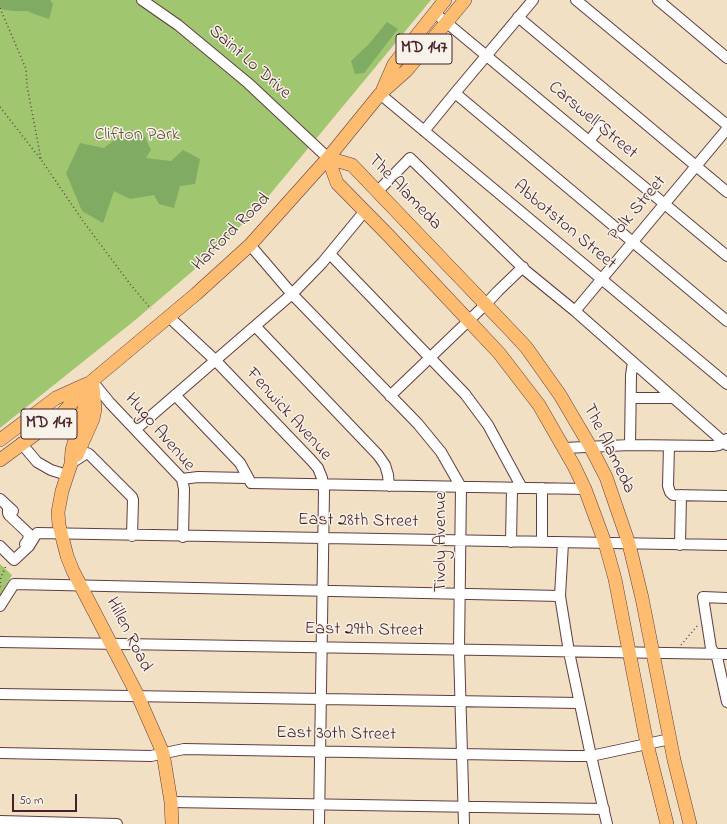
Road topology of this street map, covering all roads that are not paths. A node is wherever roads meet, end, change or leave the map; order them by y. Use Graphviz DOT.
graph roads {
  1 [pos="142,0"];
  2 [pos="445,0"];
  3 [pos="465,0"];
  4 [pos="533,0"];
  5 [pos="576,0"];
  6 [pos="658,0"];
  7 [pos="435,13"];
  8 [pos="518,17"];
  9 [pos="447,22"];
  10 [pos="487,56"];
  11 [pos="727,58"];
  12 [pos="456,93"];
  13 [pos="380,94"];
  14 [pos="727,125"];
  15 [pos="601,126"];
  16 [pos="727,129"];
  17 [pos="424,131"];
  18 [pos="589,142"];
  19 [pos="328,158"];
  20 [pos="696,166"];
  21 [pos="378,191"];
  22 [pos="727,192"];
  23 [pos="664,204"];
  24 [pos="364,212"];
  25 [pos="633,241"];
  26 [pos="250,245"];
  27 [pos="330,254"];
  28 [pos="727,256"];
  29 [pos="523,267"];
  30 [pos="601,279"];
  31 [pos="292,294"];
  32 [pos="486,304"];
  33 [pos="575,311"];
  34 [pos="169,317"];
  35 [pos="469,321"];
  36 [pos="727,321"];
  37 [pos="256,327"];
  38 [pos="430,358"];
  39 [pos="215,360"];
  40 [pos="633,362"];
  41 [pos="92,381"];
  42 [pos="727,384"];
  43 [pos="175,395"];
  44 [pos="390,396"];
  45 [pos="631,398"];
  46 [pos="674,398"];
  47 [pos="60,416"];
  48 [pos="136,429"];
  49 [pos="76,439"];
  50 [pos="0,440"];
  51 [pos="726,442"];
  52 [pos="21,444"];
  53 [pos="590,446"];
  54 [pos="630,446"];
  55 [pos="669,446"];
  56 [pos="564,448"];
  57 [pos="0,460"];
  58 [pos="69,469"];
  59 [pos="248,478"];
  60 [pos="182,479"];
  61 [pos="324,485"];
  62 [pos="390,486"];
  63 [pos="461,487"];
  64 [pos="512,488"];
  65 [pos="522,488"];
  66 [pos="542,488"];
  67 [pos="585,489"];
  68 [pos="681,495"];
  69 [pos="727,496"];
  70 [pos="0,499"];
  71 [pos="8,507"];
  72 [pos="0,517"];
  73 [pos="37,533"];
  74 [pos="61,535"];
  75 [pos="132,536"];
  76 [pos="184,537"];
  77 [pos="323,539"];
  78 [pos="0,541"];
  79 [pos="461,541"];
  80 [pos="511,542"];
  81 [pos="542,542"];
  82 [pos="563,543"];
  83 [pos="605,543"];
  84 [pos="630,544"];
  85 [pos="680,544"];
  86 [pos="727,545"];
  87 [pos="0,546"];
  88 [pos="82,586"];
  89 [pos="323,591"];
  90 [pos="459,594"];
  91 [pos="560,596"];
  92 [pos="727,598"];
  93 [pos="0,606"];
  94 [pos="0,642"];
  95 [pos="112,644"];
  96 [pos="322,647"];
  97 [pos="458,650"];
  98 [pos="569,652"];
  99 [pos="630,653"];
  100 [pos="653,653"];
  101 [pos="714,653"];
  102 [pos="727,654"];
  103 [pos="0,694"];
  104 [pos="138,696"];
  105 [pos="321,699"];
  106 [pos="460,701"];
  107 [pos="727,702"];
  108 [pos="579,703"];
  109 [pos="670,740"];
  110 [pos="648,744"];
  111 [pos="321,752"];
  112 [pos="0,753"];
  113 [pos="164,753"];
  114 [pos="462,754"];
  115 [pos="591,756"];
  116 [pos="171,802"];
  117 [pos="320,804"];
  118 [pos="463,807"];
  119 [pos="604,809"];
  120 [pos="0,821"];
  121 [pos="117,824"];
  122 [pos="172,824"];
  123 [pos="319,824"];
  124 [pos="464,824"];
  125 [pos="607,824"];
  126 [pos="667,824"];
  127 [pos="690,824"];
  1 -- 19 [label="street, Saint Lo Drive"];
  2 -- 7 [label="main road, Harford Road / MD 147"];
  3 -- 9 [label="main road, Harford Road / MD 147"];
  4 -- 8 [label="street"];
  5 -- 14 [label="street"];
  6 -- 11 [label="street"];
  7 -- 9 [label="street, Carswell Street"];
  7 -- 13 [label="main road, Harford Road / MD 147"];
  8 -- 10 [label="street"];
  8 -- 20 [label="street"];
  9 -- 10 [label="street, Carswell Street"];
  9 -- 13 [label="main road, Harford Road / MD 147"];
  10 -- 12 [label="street"];
  10 -- 18 [label="street, Carswell Street"];
  12 -- 17 [label="street"];
  12 -- 25 [label="street"];
  13 -- 17 [label="street, Abbotston Street"];
  13 -- 19 [label="main road, Harford Road / MD 147"];
  15 -- 18 [label="street"];
  16 -- 20 [label="street, Polk Street"];
  17 -- 30 [label="street, Abbotston Street"];
  18 -- 23 [label="street, Carswell Street"];
  19 -- 21 [label="main road, The Alameda"];
  19 -- 24 [label="main road"];
  19 -- 26 [label="main road, Harford Road / MD 147"];
  20 -- 22 [label="street"];
  20 -- 23 [label="street, Polk Street"];
  21 -- 29 [label="street"];
  21 -- 32 [label="main road, The Alameda"];
  23 -- 25 [label="street, Polk Street"];
  23 -- 28 [label="street, Carswell Street"];
  24 -- 27 [label="street"];
  24 -- 35 [label="main road"];
  25 -- 30 [label="street, Polk Street"];
  25 -- 36 [label="street"];
  26 -- 31 [label="street, Tivoly Avenue"];
  26 -- 34 [label="main road, Harford Road / MD 147"];
  27 -- 31 [label="street"];
  27 -- 38 [label="street"];
  29 -- 32 [label="street"];
  29 -- 33 [label="street"];
  30 -- 33 [label="street, Polk Street"];
  30 -- 42 [label="street, Abbotston Street"];
  31 -- 37 [label="street"];
  31 -- 44 [label="street, Tivoly Avenue"];
  32 -- 35 [label="street"];
  32 -- 53 [label="main road, The Alameda"];
  33 -- 40 [label="street"];
  34 -- 39 [label="street, Fenwick Avenue"];
  34 -- 41 [label="main road, Harford Road / MD 147"];
  35 -- 38 [label="street"];
  35 -- 56 [label="main road"];
  37 -- 39 [label="street"];
  37 -- 62 [label="street"];
  38 -- 44 [label="street"];
  38 -- 65 [label="street"];
  39 -- 43 [label="street"];
  39 -- 61 [label="street, Fenwick Avenue"];
  40 -- 45 [label="street"];
  40 -- 46 [label="street"];
  41 -- 47 [label="main road, Harford Road / MD 147"];
  41 -- 48 [label="street, Hugo Avenue"];
  41 -- 49 [label="main road, Hillen Road"];
  41 -- 50 [label="main road, Harford Road / MD 147"];
  41 -- 58 [label="main road, Hillen Road"];
  43 -- 48 [label="street"];
  43 -- 59 [label="street"];
  44 -- 63 [label="street, Tivoly Avenue"];
  45 -- 46 [label="street"];
  45 -- 54 [label="street"];
  46 -- 51 [label="street"];
  47 -- 49 [label="main road"];
  47 -- 52 [label="main road, Harford Road / MD 147"];
  48 -- 60 [label="street, Hugo Avenue"];
  49 -- 58 [label="main road, Hillen Road"];
  51 -- 55 [label="street"];
  52 -- 57 [label="main road, Harford Road / MD 147"];
  52 -- 58 [label="street"];
  53 -- 54 [label="street"];
  53 -- 56 [label="street"];
  53 -- 84 [label="main road, The Alameda"];
  54 -- 55 [label="street"];
  55 -- 68 [label="street"];
  56 -- 67 [label="main road"];
  58 -- 74 [label="main road, Hillen Road"];
  58 -- 75 [label="street"];
  59 -- 60 [label="street"];
  59 -- 61 [label="street"];
  60 -- 76 [label="street, Hugo Avenue"];
  61 -- 62 [label="street"];
  61 -- 77 [label="street, Fenwick Avenue"];
  62 -- 63 [label="street"];
  63 -- 64 [label="street"];
  63 -- 79 [label="street, Tivoly Avenue"];
  64 -- 65 [label="street"];
  64 -- 80 [label="street"];
  65 -- 66 [label="street"];
  66 -- 67 [label="street"];
  66 -- 81 [label="street"];
  67 -- 83 [label="main road"];
  68 -- 69 [label="street"];
  68 -- 85 [label="street"];
  70 -- 71 [label="street"];
  71 -- 72 [label="street"];
  71 -- 73 [label="street"];
  71 -- 78 [label="street"];
  73 -- 74 [label="street, East 28th Street"];
  73 -- 87 [label="street"];
  74 -- 75 [label="street, East 28th Street"];
  74 -- 88 [label="main road, Hillen Road"];
  75 -- 76 [label="street, East 28th Street"];
  76 -- 77 [label="street, East 28th Street"];
  77 -- 79 [label="street, East 28th Street"];
  77 -- 89 [label="street, Fenwick Avenue"];
  79 -- 80 [label="street, East 28th Street"];
  79 -- 90 [label="street, Tivoly Avenue"];
  80 -- 81 [label="street, East 28th Street"];
  81 -- 82 [label="street, East 28th Street"];
  82 -- 83 [label="street, East 28th Street"];
  82 -- 91 [label="street"];
  83 -- 84 [label="street, East 28th Street"];
  83 -- 99 [label="main road"];
  84 -- 85 [label="street, East 28th Street"];
  84 -- 100 [label="main road, The Alameda"];
  85 -- 86 [label="street, East 28th Street"];
  88 -- 89 [label="street"];
  88 -- 93 [label="street"];
  88 -- 95 [label="main road, Hillen Road"];
  89 -- 90 [label="street"];
  89 -- 96 [label="street, Fenwick Avenue"];
  90 -- 91 [label="street"];
  90 -- 97 [label="street, Tivoly Avenue"];
  91 -- 98 [label="street"];
  92 -- 101 [label="street"];
  94 -- 95 [label="street, East 29th Street"];
  95 -- 96 [label="street, East 29th Street"];
  95 -- 104 [label="main road, Hillen Road"];
  96 -- 97 [label="street, East 29th Street"];
  96 -- 105 [label="street, Fenwick Avenue"];
  97 -- 98 [label="street, East 29th Street"];
  97 -- 106 [label="street, Tivoly Avenue"];
  98 -- 99 [label="street, East 29th Street"];
  98 -- 108 [label="street"];
  99 -- 100 [label="street, East 29th Street"];
  99 -- 110 [label="main road"];
  100 -- 101 [label="street, East 29th Street"];
  100 -- 109 [label="main road, The Alameda"];
  101 -- 102 [label="street, East 29th Street"];
  101 -- 107 [label="street"];
  103 -- 104 [label="street"];
  104 -- 105 [label="street"];
  104 -- 113 [label="main road, Hillen Road"];
  105 -- 106 [label="street"];
  105 -- 111 [label="street, Fenwick Avenue"];
  106 -- 108 [label="street"];
  106 -- 114 [label="street, Tivoly Avenue"];
  108 -- 115 [label="street"];
  109 -- 110 [label="street, East 30th Street"];
  109 -- 127 [label="main road, The Alameda"];
  110 -- 115 [label="street, East 30th Street"];
  110 -- 126 [label="main road"];
  111 -- 113 [label="street, East 30th Street"];
  111 -- 114 [label="street, East 30th Street"];
  111 -- 117 [label="street, Fenwick Avenue"];
  112 -- 113 [label="street, East 30th Street"];
  113 -- 116 [label="main road, Hillen Road"];
  114 -- 115 [label="street, East 30th Street"];
  114 -- 118 [label="street, Tivoly Avenue"];
  115 -- 119 [label="street"];
  116 -- 117 [label="street"];
  116 -- 122 [label="main road, Hillen Road"];
  117 -- 118 [label="street"];
  117 -- 123 [label="street, Fenwick Avenue"];
  118 -- 119 [label="street"];
  118 -- 124 [label="street, Tivoly Avenue"];
  119 -- 125 [label="street"];
  120 -- 121 [label="street"];
}
